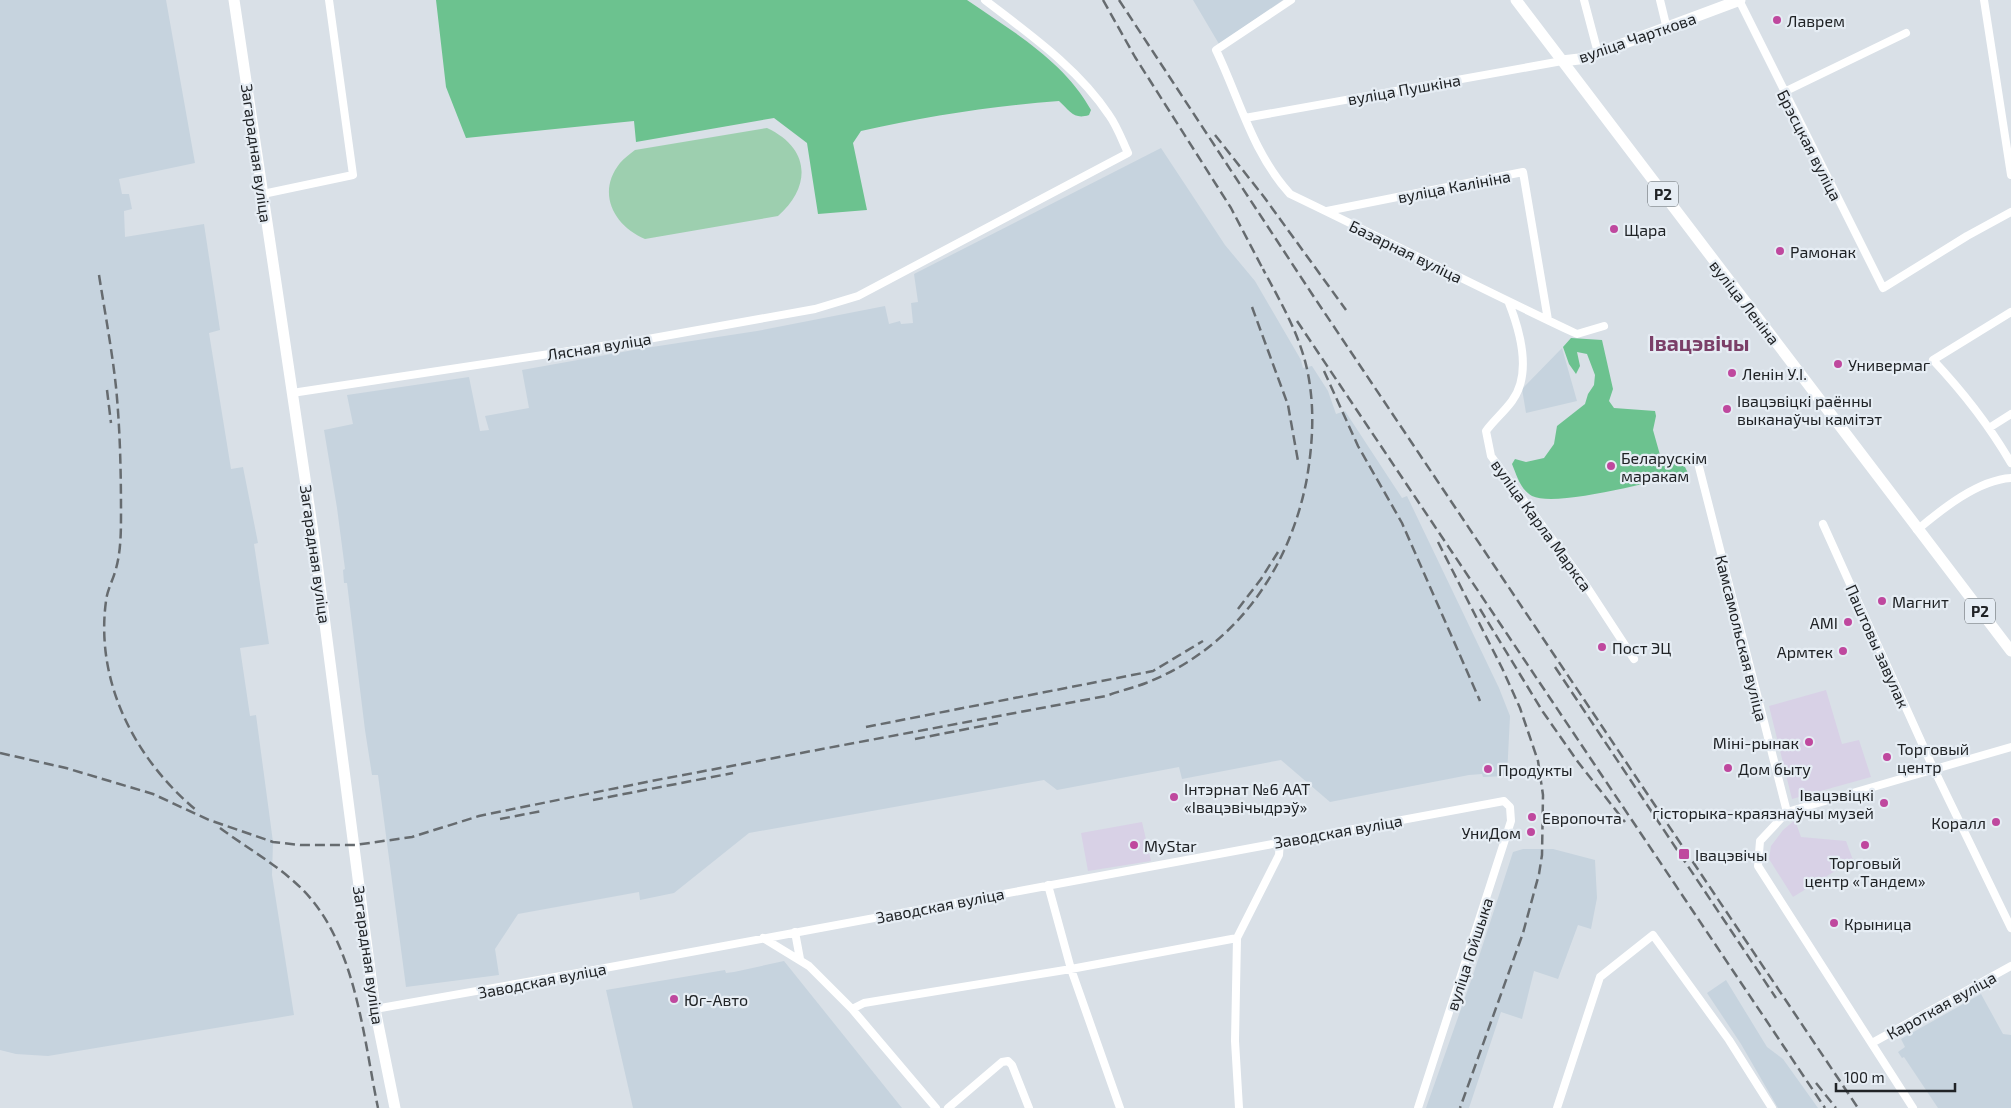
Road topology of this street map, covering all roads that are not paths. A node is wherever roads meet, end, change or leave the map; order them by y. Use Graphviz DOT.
graph roads {
  1 [pos="234,0"];
  2 [pos="329,0"];
  3 [pos="985,0"];
  4 [pos="1291,0"];
  5 [pos="1516,0"];
  6 [pos="1584,0"];
  7 [pos="1660,0"];
  8 [pos="1739,0"];
  9 [pos="1984,0"];
  10 [pos="1713,5"];
  11 [pos="1667,29"];
  12 [pos="1906,33"];
  13 [pos="1598,53"];
  14 [pos="1562,61"];
  15 [pos="1784,92"];
  16 [pos="1245,118"];
  17 [pos="2011,175"];
  18 [pos="263,194"];
  19 [pos="1327,211"];
  20 [pos="2011,212"];
  21 [pos="1509,303"];
  22 [pos="2011,312"];
  23 [pos="1548,320"];
  24 [pos="1604,326"];
  25 [pos="292,393"];
  26 [pos="2011,414"];
  27 [pos="1989,428"];
  28 [pos="1698,463"];
  29 [pos="2011,463"];
  30 [pos="2011,478"];
  31 [pos="1823,524"];
  32 [pos="1917,530"];
  33 [pos="2011,651"];
  34 [pos="1634,659"];
  35 [pos="2011,748"];
  36 [pos="1933,769"];
  37 [pos="1504,801"];
  38 [pos="1787,812"];
  39 [pos="1280,841"];
  40 [pos="1048,885"];
  41 [pos="2011,928"];
  42 [pos="795,932"];
  43 [pos="762,938"];
  44 [pos="1237,938"];
  45 [pos="800,959"];
  46 [pos="2011,966"];
  47 [pos="1071,969"];
  48 [pos="375,1009"];
  49 [pos="852,1009"];
  50 [pos="1872,1044"];
  51 [pos="395,1108"];
  52 [pos="936,1108"];
  53 [pos="948,1108"];
  54 [pos="1029,1108"];
  55 [pos="1120,1108"];
  56 [pos="1238,1108"];
  57 [pos="1418,1108"];
  58 [pos="1557,1108"];
  59 [pos="1772,1108"];
  60 [pos="1913,1108"];
  1 -- 18 [label="main road, Загарадная вуліца"];
  2 -- 18 [label="street"];
  3 -- 25 [label="street, Лясная вуліца"];
  4 -- 16 [label="street, Базарная вуліца"];
  5 -- 14 [label="main road, вуліца Леніна / Р2"];
  6 -- 13 [label="street"];
  7 -- 11 [label="street"];
  8 -- 10 [label="main road, вуліца Чарткова"];
  8 -- 15 [label="street, Брэсцкая вуліца"];
  9 -- 17 [label="street"];
  10 -- 11 [label="main road, вуліца Чарткова"];
  11 -- 13 [label="main road, вуліца Чарткова"];
  12 -- 15 [label="street"];
  13 -- 14 [label="main road, вуліца Чарткова"];
  14 -- 16 [label="street, вуліца Пушкіна"];
  14 -- 32 [label="main road, вуліца Леніна / Р2"];
  15 -- 20 [label="street, Брэсцкая вуліца"];
  16 -- 19 [label="street, Базарная вуліца"];
  18 -- 25 [label="main road, Загарадная вуліца"];
  19 -- 21 [label="street, Базарная вуліца"];
  19 -- 23 [label="street, вуліца Калініна"];
  21 -- 23 [label="street, Базарная вуліца"];
  21 -- 34 [label="street, вуліца Карла Маркса"];
  22 -- 27 [label="street"];
  23 -- 24 [label="street, Базарная вуліца"];
  25 -- 48 [label="main road, Загарадная вуліца"];
  26 -- 27 [label="street"];
  27 -- 29 [label="street"];
  28 -- 38 [label="street, Камсамольская вуліца"];
  30 -- 32 [label="street"];
  31 -- 36 [label="street, Паштовы завулак"];
  32 -- 33 [label="main road, вуліца Леніна / Р2"];
  35 -- 36 [label="street"];
  36 -- 38 [label="street"];
  36 -- 41 [label="street, Паштовы завулак"];
  37 -- 39 [label="street, Заводская вуліца"];
  37 -- 57 [label="street, вуліца Гойшыка"];
  38 -- 50 [label="street"];
  39 -- 40 [label="street, Заводская вуліца"];
  39 -- 44 [label="street"];
  40 -- 42 [label="street, Заводская вуліца"];
  40 -- 47 [label="street"];
  42 -- 43 [label="street, Заводская вуліца"];
  42 -- 45 [label="street"];
  43 -- 45 [label="street"];
  43 -- 48 [label="street, Заводская вуліца"];
  44 -- 47 [label="street"];
  44 -- 56 [label="street"];
  45 -- 49 [label="street"];
  46 -- 50 [label="street, Кароткая вуліца"];
  47 -- 49 [label="street"];
  47 -- 55 [label="street"];
  48 -- 51 [label="main road, Загарадная вуліца"];
  49 -- 52 [label="street"];
  50 -- 60 [label="street"];
  53 -- 54 [label="street"];
  58 -- 59 [label="street"];
}
